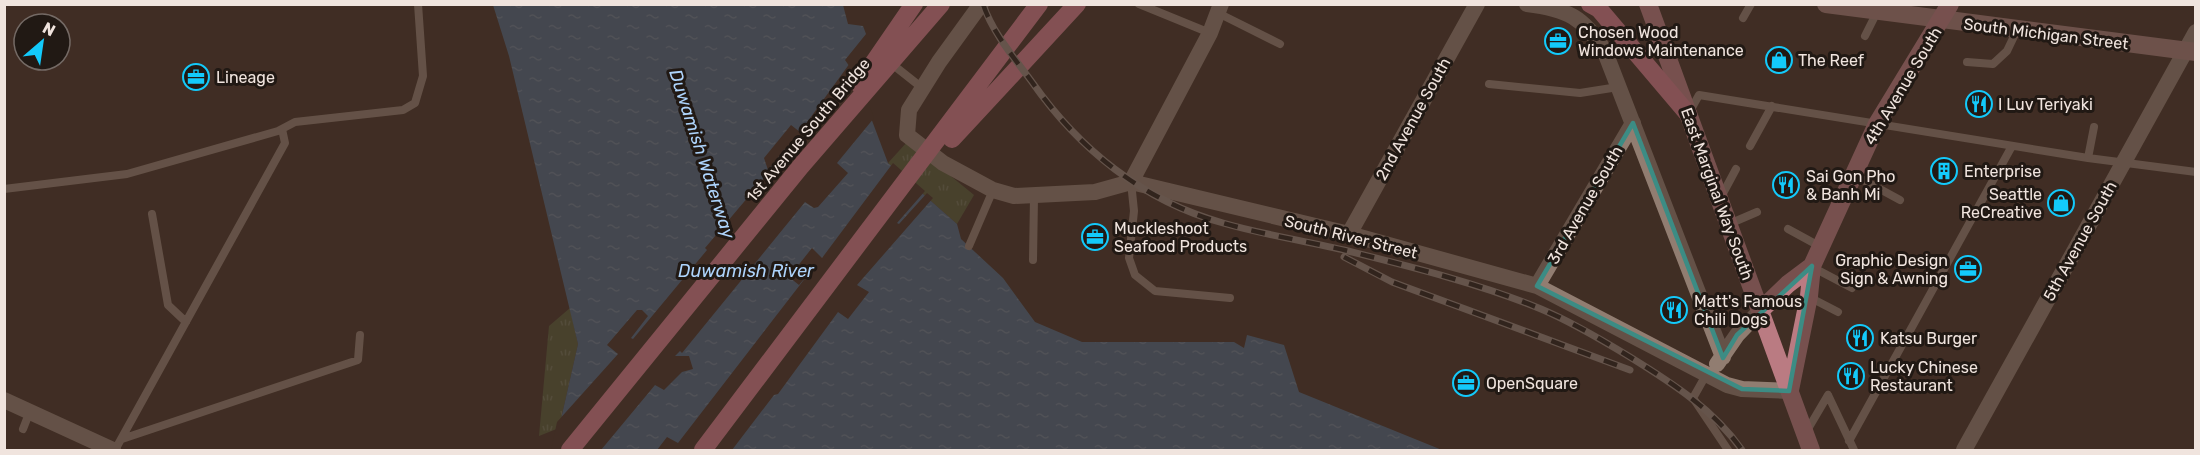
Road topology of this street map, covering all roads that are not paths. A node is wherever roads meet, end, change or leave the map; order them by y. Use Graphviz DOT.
graph roads {
  1 [pos="418,4"];
  2 [pos="914,4"];
  3 [pos="941,4"];
  4 [pos="981,4"];
  5 [pos="1039,4"];
  6 [pos="1077,4"];
  7 [pos="1139,4"];
  8 [pos="1477,4"];
  9 [pos="1527,4"];
  10 [pos="1590,4"];
  11 [pos="1648,4"];
  12 [pos="1751,4"];
  13 [pos="1826,4"];
  14 [pos="1950,4"];
  15 [pos="1220,9"];
  16 [pos="1877,12"];
  17 [pos="1743,18"];
  18 [pos="1942,21"];
  19 [pos="2017,30"];
  20 [pos="2196,32"];
  21 [pos="1210,33"];
  22 [pos="1865,36"];
  23 [pos="1280,44"];
  24 [pos="2190,52"];
  25 [pos="1966,62"];
  26 [pos="897,68"];
  27 [pos="1489,84"];
  28 [pos="921,87"];
  29 [pos="1618,87"];
  30 [pos="1772,106"];
  31 [pos="1688,114"];
  32 [pos="1633,123"];
  33 [pos="1877,124"];
  34 [pos="2094,127"];
  35 [pos="282,129"];
  36 [pos="1750,146"];
  37 [pos="2012,146"];
  38 [pos="2088,158"];
  39 [pos="2122,164"];
  40 [pos="801,166"];
  41 [pos="1736,169"];
  42 [pos="2196,172"];
  43 [pos="1854,175"];
  44 [pos="1131,182"];
  45 [pos="4,189"];
  46 [pos="993,190"];
  47 [pos="1035,197"];
  48 [pos="1720,200"];
  49 [pos="1900,200"];
  50 [pos="1757,212"];
  51 [pos="152,214"];
  52 [pos="881,215"];
  53 [pos="1729,224"];
  54 [pos="1788,229"];
  55 [pos="1349,234"];
  56 [pos="969,246"];
  57 [pos="1821,247"];
  58 [pos="1033,260"];
  59 [pos="1812,267"];
  60 [pos="1538,286"];
  61 [pos="1852,288"];
  62 [pos="1809,296"];
  63 [pos="1230,298"];
  64 [pos="1761,310"];
  65 [pos="1838,312"];
  66 [pos="186,322"];
  67 [pos="360,336"];
  68 [pos="1723,357"];
  69 [pos="1706,375"];
  70 [pos="1790,392"];
  71 [pos="4,400"];
  72 [pos="30,411"];
  73 [pos="24,429"];
  74 [pos="1849,441"];
  75 [pos="1811,445"];
  76 [pos="117,447"];
  77 [pos="570,450"];
  78 [pos="703,450"];
  79 [pos="1728,450"];
  80 [pos="1854,450"];
  81 [pos="1964,450"];
  1 -- 35 [label="lane"];
  2 -- 40 [label="highway"];
  3 -- 40 [label="highway, 1st Avenue South Bridge"];
  4 -- 28 [label="street"];
  5 -- 52 [label="highway"];
  6 -- 52 [label="highway"];
  7 -- 21 [label="lane"];
  8 -- 55 [label="street, 2nd Avenue South"];
  9 -- 29 [label="street"];
  10 -- 31 [label="highway"];
  11 -- 31 [label="main road, East Marginal Way South"];
  12 -- 17 [label="lane"];
  13 -- 16 [label="main road, South Michigan Street"];
  14 -- 18 [label="main road, 4th Avenue South"];
  15 -- 21 [label="street"];
  15 -- 23 [label="lane"];
  16 -- 18 [label="main road, South Michigan Street"];
  16 -- 22 [label="lane"];
  18 -- 19 [label="main road, South Michigan Street"];
  18 -- 33 [label="main road, 4th Avenue South"];
  19 -- 24 [label="main road, South Michigan Street"];
  19 -- 25 [label="lane"];
  20 -- 24 [label="street, 5th Avenue South"];
  21 -- 44 [label="street"];
  24 -- 39 [label="street, 5th Avenue South"];
  26 -- 28 [label="lane"];
  27 -- 29 [label="lane"];
  28 -- 46 [label="street, South River Street"];
  29 -- 32 [label="street"];
  30 -- 31 [label="lane"];
  30 -- 33 [label="lane"];
  30 -- 36 [label="lane"];
  31 -- 48 [label="main road, East Marginal Way South"];
  32 -- 60 [label="street, 3rd Avenue South"];
  32 -- 68 [label="street"];
  33 -- 37 [label="lane"];
  33 -- 43 [label="main road, 4th Avenue South"];
  34 -- 38 [label="lane"];
  35 -- 45 [label="lane"];
  35 -- 66 [label="lane"];
  37 -- 38 [label="lane"];
  37 -- 74 [label="lane"];
  38 -- 39 [label="lane"];
  39 -- 42 [label="lane"];
  39 -- 81 [label="street, 5th Avenue South"];
  40 -- 77 [label="highway, 1st Avenue South Bridge"];
  41 -- 48 [label="lane"];
  43 -- 49 [label="lane"];
  43 -- 57 [label="main road, 4th Avenue South"];
  44 -- 47 [label="street, South River Street"];
  44 -- 55 [label="street, South River Street"];
  44 -- 63 [label="lane"];
  46 -- 47 [label="street, South River Street"];
  46 -- 56 [label="lane"];
  47 -- 58 [label="lane"];
  48 -- 53 [label="main road, East Marginal Way South"];
  50 -- 53 [label="lane"];
  51 -- 66 [label="lane"];
  52 -- 78 [label="highway"];
  53 -- 64 [label="main road, East Marginal Way South"];
  54 -- 57 [label="lane"];
  55 -- 60 [label="street, South River Street"];
  57 -- 59 [label="main road, 4th Avenue South"];
  59 -- 61 [label="lane"];
  59 -- 62 [label="main road, 4th Avenue South"];
  59 -- 64 [label="main road"];
  60 -- 69 [label="street, South River Street"];
  62 -- 65 [label="lane"];
  62 -- 70 [label="main road, 4th Avenue South"];
  64 -- 68 [label="street"];
  64 -- 70 [label="main road, East Marginal Way South"];
  66 -- 76 [label="lane"];
  67 -- 76 [label="lane"];
  68 -- 69 [label="street"];
  69 -- 70 [label="street, South River Street"];
  69 -- 79 [label="lane"];
  70 -- 75 [label="main road, East Marginal Way South"];
  71 -- 72 [label="street"];
  72 -- 73 [label="lane"];
  72 -- 76 [label="street"];
  74 -- 75 [label="lane"];
  74 -- 80 [label="lane"];
}
